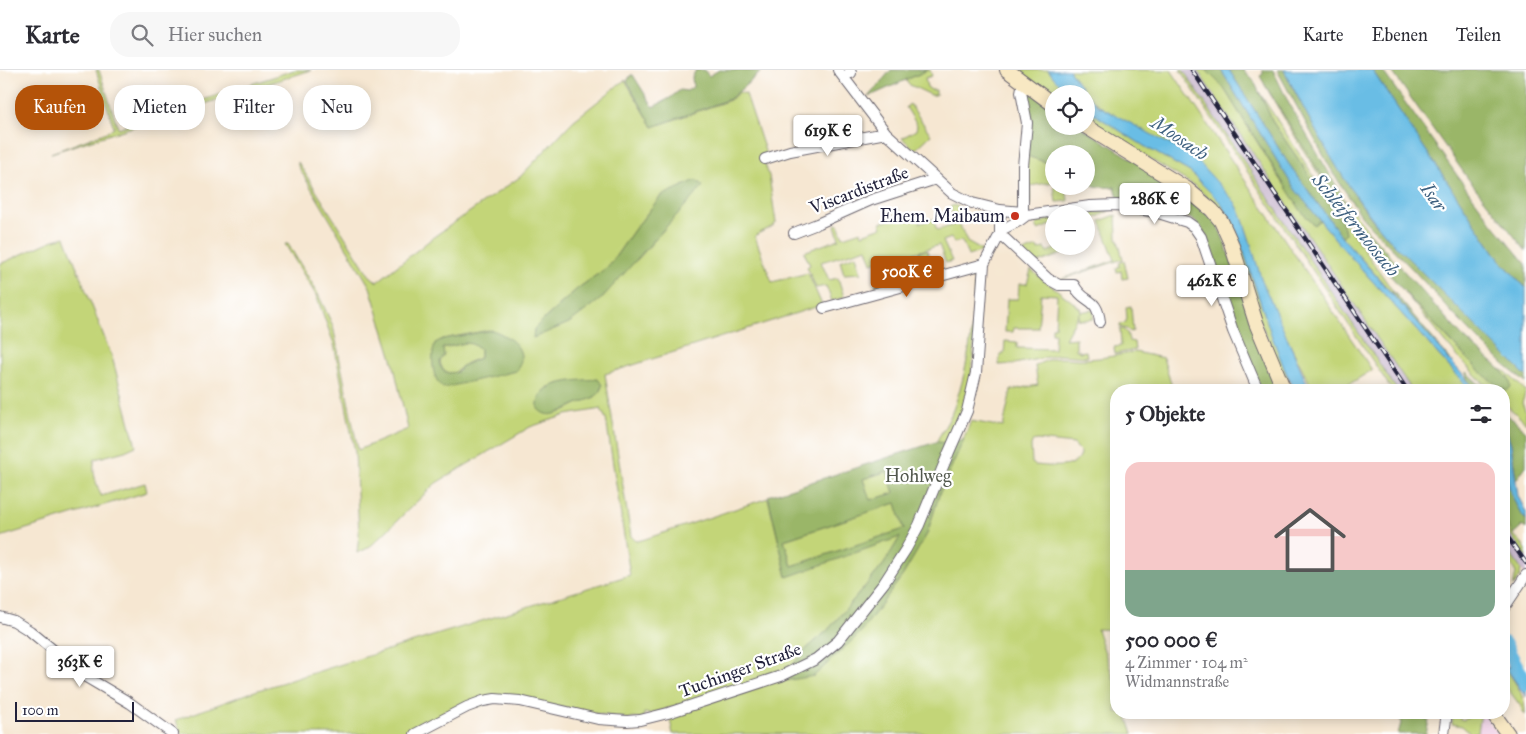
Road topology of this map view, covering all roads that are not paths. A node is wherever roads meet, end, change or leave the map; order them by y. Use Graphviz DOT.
graph roads {
  1 [pos="838,70"];
  2 [pos="1007,70"];
  3 [pos="1023,82"];
  4 [pos="1045,98"];
  5 [pos="1095,132"];
  6 [pos="886,133"];
  7 [pos="764,160"];
  8 [pos="936,179"];
  9 [pos="1000,210"];
  10 [pos="1025,213"];
  11 [pos="794,232"];
  12 [pos="1001,232"];
  13 [pos="984,264"];
  14 [pos="824,308"];
  15 [pos="1100,322"];
  16 [pos="1255,384"];
  17 [pos="1281,384"];
  18 [pos="1526,575"];
  19 [pos="1510,599"];
  20 [pos="0,617"];
  21 [pos="1446,719"];
  22 [pos="1497,719"];
  23 [pos="173,734"];
  24 [pos="414,734"];
  25 [pos="1444,734"];
  26 [pos="1508,734"];
  1 -- 6 [label="street"];
  2 -- 3 [label="main road"];
  3 -- 4 [label="main road"];
  3 -- 10 [label="street"];
  5 -- 17 [label="main road"];
  6 -- 7 [label="street"];
  6 -- 8 [label="street"];
  8 -- 9 [label="street"];
  8 -- 11 [label="street, Viscardistraße"];
  9 -- 10 [label="street"];
  9 -- 12 [label="street"];
  10 -- 12 [label="street"];
  10 -- 16 [label="street"];
  12 -- 13 [label="street, Tuchinger Straße"];
  12 -- 15 [label="street"];
  13 -- 14 [label="street"];
  13 -- 24 [label="street, Tuchinger Straße"];
  18 -- 19 [label="street"];
  20 -- 23 [label="street"];
  21 -- 25 [label="street"];
  22 -- 26 [label="main road"];
}
